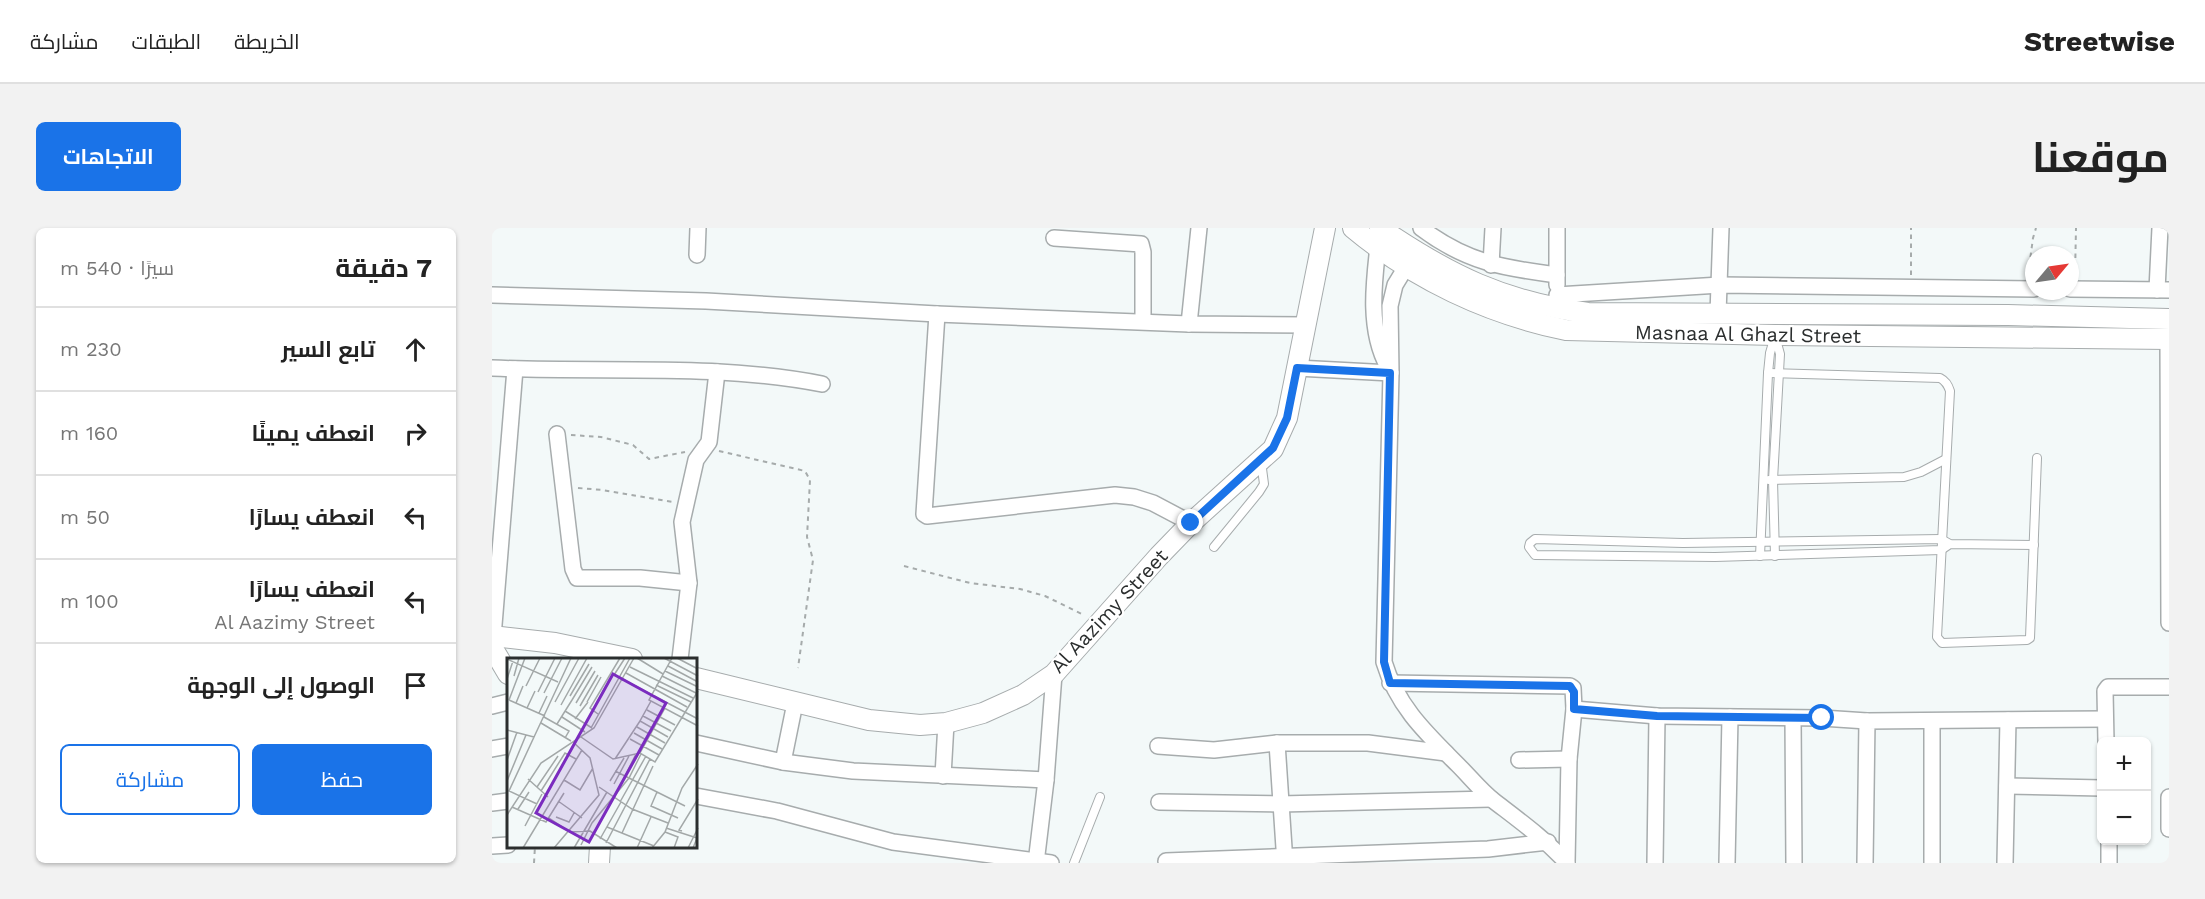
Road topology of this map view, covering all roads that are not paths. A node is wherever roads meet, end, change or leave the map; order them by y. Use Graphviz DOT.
graph roads {
  1 [pos="698,228"];
  2 [pos="1199,228"];
  3 [pos="1326,228"];
  4 [pos="1353,228"];
  5 [pos="1421,228"];
  6 [pos="1493,228"];
  7 [pos="1557,228"];
  8 [pos="1721,228"];
  9 [pos="2160,228"];
  10 [pos="1379,234"];
  11 [pos="1054,238"];
  12 [pos="2164,246"];
  13 [pos="697,255"];
  14 [pos="1411,260"];
  15 [pos="1491,265"];
  16 [pos="1557,275"];
  17 [pos="1720,285"];
  18 [pos="2025,289"];
  19 [pos="2079,289"];
  20 [pos="2163,290"];
  21 [pos="492,295"];
  22 [pos="1558,302"];
  23 [pos="1718,314"];
  24 [pos="937,315"];
  25 [pos="1775,315"];
  26 [pos="2008,315"];
  27 [pos="2169,319"];
  28 [pos="1143,321"];
  29 [pos="1189,324"];
  30 [pos="1306,325"];
  31 [pos="1775,335"];
  32 [pos="2008,337"];
  33 [pos="2168,339"];
  34 [pos="492,368"];
  35 [pos="1297,368"];
  36 [pos="514,369"];
  37 [pos="717,372"];
  38 [pos="1390,373"];
  39 [pos="1768,373"];
  40 [pos="1779,374"];
  41 [pos="822,384"];
  42 [pos="557,434"];
  43 [pos="2037,458"];
  44 [pos="1946,459"];
  45 [pos="1261,461"];
  46 [pos="1762,480"];
  47 [pos="1773,480"];
  48 [pos="1191,523"];
  49 [pos="1941,539"];
  50 [pos="1761,542"];
  51 [pos="1775,542"];
  52 [pos="1950,544"];
  53 [pos="2034,545"];
  54 [pos="1214,547"];
  55 [pos="1941,550"];
  56 [pos="1761,556"];
  57 [pos="1774,556"];
  58 [pos="689,583"];
  59 [pos="2169,623"];
  60 [pos="492,640"];
  61 [pos="627,658"];
  62 [pos="680,658"];
  63 [pos="507,672"];
  64 [pos="1054,674"];
  65 [pos="698,679"];
  66 [pos="1390,683"];
  67 [pos="2169,687"];
  68 [pos="507,702"];
  69 [pos="795,703"];
  70 [pos="492,706"];
  71 [pos="1574,709"];
  72 [pos="1657,716"];
  73 [pos="1730,717"];
  74 [pos="1793,718"];
  75 [pos="2105,719"];
  76 [pos="2008,720"];
  77 [pos="1868,721"];
  78 [pos="1932,721"];
  79 [pos="946,723"];
  80 [pos="2106,737"];
  81 [pos="698,743"];
  82 [pos="1277,743"];
  83 [pos="507,746"];
  84 [pos="1158,746"];
  85 [pos="492,748"];
  86 [pos="1446,753"];
  87 [pos="1569,759"];
  88 [pos="1519,760"];
  89 [pos="783,762"];
  90 [pos="943,776"];
  91 [pos="1046,780"];
  92 [pos="2007,786"];
  93 [pos="2097,788"];
  94 [pos="698,796"];
  95 [pos="1100,797"];
  96 [pos="2169,797"];
  97 [pos="1491,799"];
  98 [pos="507,801"];
  99 [pos="1159,802"];
  100 [pos="492,803"];
  101 [pos="1280,804"];
  102 [pos="2169,829"];
  103 [pos="1548,842"];
  104 [pos="507,845"];
  105 [pos="2109,845"];
  106 [pos="492,846"];
  107 [pos="600,848"];
  108 [pos="1285,860"];
  109 [pos="1166,861"];
  110 [pos="1041,862"];
  111 [pos="598,863"];
  112 [pos="1074,863"];
  113 [pos="1655,863"];
  114 [pos="1727,863"];
  115 [pos="1794,863"];
  116 [pos="1865,863"];
  117 [pos="1932,863"];
  118 [pos="2005,863"];
  119 [pos="2109,863"];
  1 -- 13 [label="street"];
  2 -- 29 [label="street"];
  3 -- 30 [label="street, Al Aazimy Street"];
  4 -- 10 [label="street, Masnaa Al Ghazl Street"];
  5 -- 15 [label="street"];
  6 -- 15 [label="street"];
  7 -- 16 [label="street"];
  8 -- 17 [label="street"];
  9 -- 12 [label="street"];
  10 -- 14 [label="street, Masnaa Al Ghazl Street"];
  10 -- 38 [label="street"];
  11 -- 28 [label="street"];
  12 -- 20 [label="street"];
  14 -- 22 [label="street, Masnaa Al Ghazl Street"];
  14 -- 31 [label="street, Masnaa Al Ghazl Street"];
  14 -- 38 [label="street"];
  15 -- 16 [label="street"];
  16 -- 22 [label="street"];
  17 -- 18 [label="street"];
  17 -- 22 [label="street"];
  17 -- 23 [label="street"];
  19 -- 20 [label="street"];
  21 -- 24 [label="street"];
  22 -- 23 [label="street, Masnaa Al Ghazl Street"];
  23 -- 25 [label="street, Masnaa Al Ghazl Street"];
  24 -- 28 [label="street"];
  24 -- 48 [label="street"];
  25 -- 26 [label="street, Masnaa Al Ghazl Street"];
  25 -- 31 [label="street"];
  26 -- 27 [label="street, Masnaa Al Ghazl Street"];
  26 -- 32 [label="street"];
  28 -- 29 [label="street"];
  29 -- 30 [label="street"];
  30 -- 35 [label="street, Al Aazimy Street"];
  31 -- 32 [label="street, Masnaa Al Ghazl Street"];
  31 -- 39 [label="lane"];
  31 -- 40 [label="lane"];
  32 -- 33 [label="street, Masnaa Al Ghazl Street"];
  33 -- 59 [label="street"];
  34 -- 36 [label="street"];
  35 -- 38 [label="street"];
  35 -- 45 [label="street, Al Aazimy Street"];
  36 -- 37 [label="street"];
  36 -- 60 [label="street"];
  37 -- 41 [label="street"];
  37 -- 58 [label="street"];
  38 -- 66 [label="street"];
  39 -- 40 [label="lane"];
  39 -- 46 [label="lane"];
  40 -- 44 [label="lane"];
  40 -- 47 [label="lane"];
  42 -- 58 [label="street"];
  43 -- 53 [label="lane"];
  44 -- 47 [label="lane"];
  44 -- 49 [label="lane"];
  45 -- 48 [label="street, Al Aazimy Street"];
  45 -- 54 [label="lane"];
  46 -- 47 [label="lane"];
  46 -- 50 [label="lane"];
  47 -- 51 [label="lane"];
  48 -- 64 [label="street, Al Aazimy Street"];
  49 -- 51 [label="lane"];
  49 -- 52 [label="lane"];
  49 -- 55 [label="lane"];
  50 -- 51 [label="lane"];
  50 -- 56 [label="lane"];
  50 -- 56 [label="lane"];
  51 -- 57 [label="lane"];
  52 -- 53 [label="lane"];
  52 -- 55 [label="lane"];
  53 -- 55 [label="lane"];
  55 -- 57 [label="lane"];
  56 -- 57 [label="lane"];
  58 -- 62 [label="street"];
  60 -- 61 [label="street"];
  60 -- 63 [label="street"];
  64 -- 79 [label="street, Al Aazimy Street"];
  64 -- 91 [label="street"];
  65 -- 69 [label="street, Al Aazimy Street"];
  66 -- 71 [label="street"];
  66 -- 86 [label="street"];
  67 -- 75 [label="street"];
  68 -- 70 [label="street"];
  69 -- 79 [label="street, Al Aazimy Street"];
  69 -- 89 [label="street"];
  71 -- 72 [label="street"];
  71 -- 87 [label="street"];
  72 -- 73 [label="street"];
  72 -- 113 [label="street"];
  73 -- 74 [label="street"];
  73 -- 114 [label="street"];
  74 -- 77 [label="street"];
  74 -- 115 [label="street"];
  75 -- 76 [label="street"];
  75 -- 80 [label="street"];
  76 -- 78 [label="street"];
  76 -- 92 [label="street"];
  77 -- 78 [label="street"];
  77 -- 116 [label="street"];
  78 -- 117 [label="street"];
  79 -- 90 [label="street"];
  81 -- 89 [label="street"];
  82 -- 84 [label="street"];
  82 -- 86 [label="street"];
  82 -- 101 [label="street"];
  83 -- 85 [label="street"];
  86 -- 97 [label="street"];
  87 -- 88 [label="street"];
  87 -- 103 [label="street"];
  89 -- 90 [label="street"];
  90 -- 91 [label="street"];
  91 -- 110 [label="street"];
  92 -- 93 [label="street"];
  92 -- 118 [label="street"];
  94 -- 110 [label="street"];
  95 -- 112 [label="lane"];
  96 -- 102 [label="street"];
  97 -- 101 [label="street"];
  97 -- 103 [label="street"];
  98 -- 100 [label="street"];
  99 -- 101 [label="street"];
  101 -- 108 [label="street"];
  103 -- 108 [label="street"];
  104 -- 106 [label="street"];
  105 -- 119 [label="street"];
  107 -- 111 [label="street"];
  108 -- 109 [label="street"];
}
